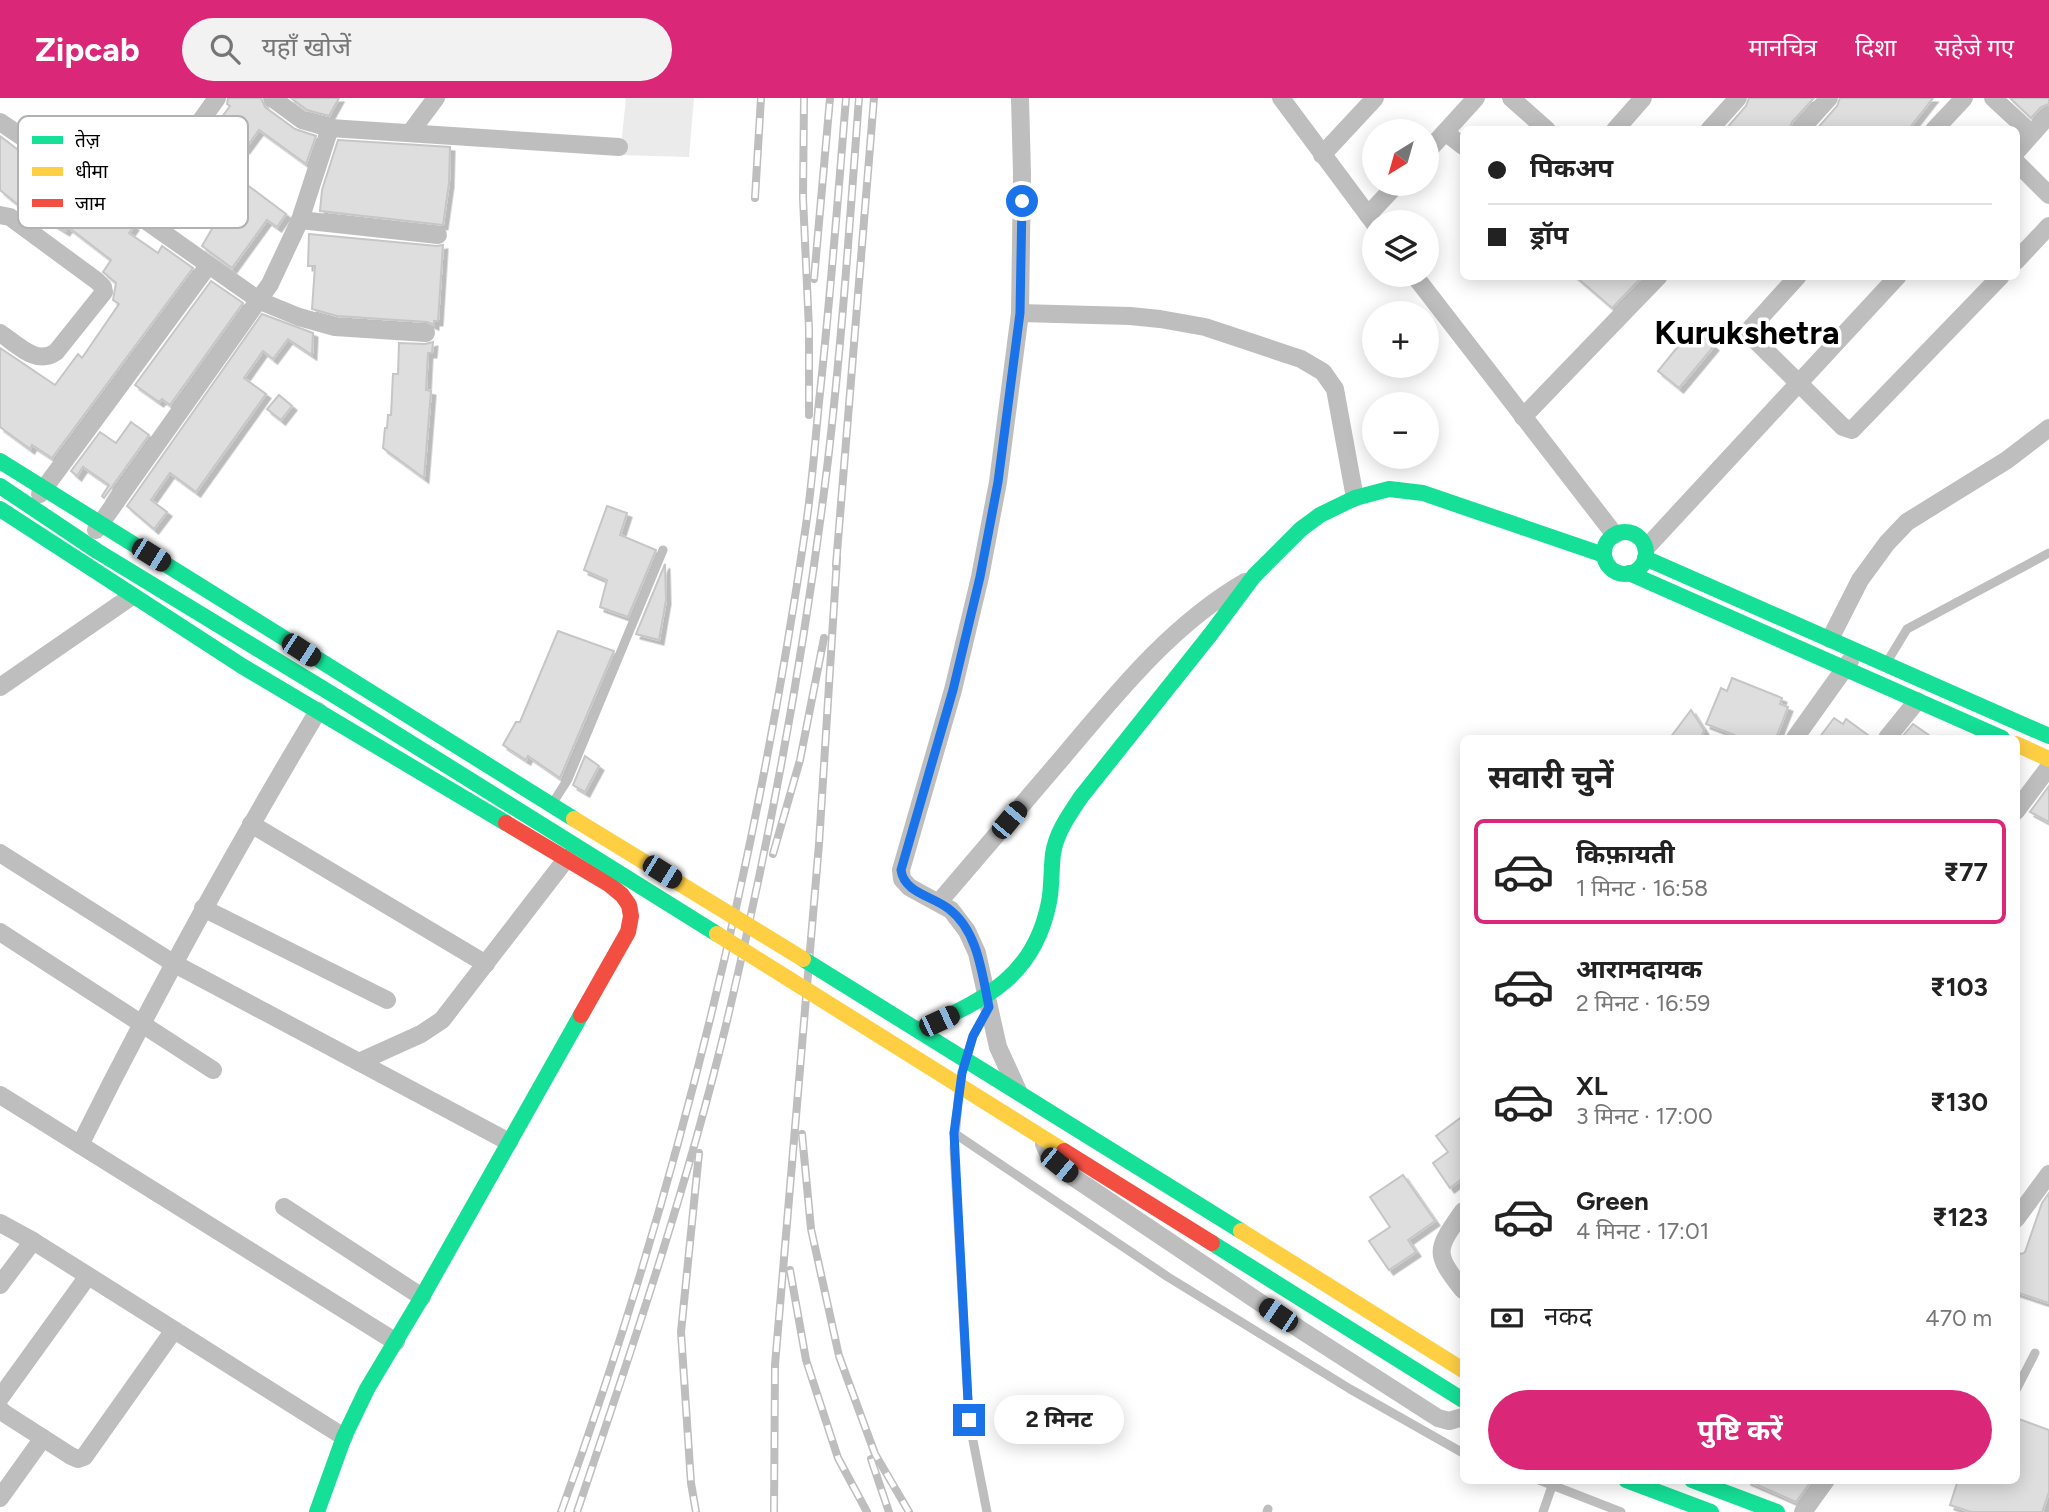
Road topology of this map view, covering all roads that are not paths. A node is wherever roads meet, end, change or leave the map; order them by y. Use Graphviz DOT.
graph roads {
  1 [pos="217,98"];
  2 [pos="272,98"];
  3 [pos="436,98"];
  4 [pos="1020,98"];
  5 [pos="1281,98"];
  6 [pos="1375,98"];
  7 [pos="1476,98"];
  8 [pos="1511,98"];
  9 [pos="1643,98"];
  10 [pos="1738,98"];
  11 [pos="1829,98"];
  12 [pos="1964,98"];
  13 [pos="1993,98"];
  14 [pos="2049,115"];
  15 [pos="204,116"];
  16 [pos="0,122"];
  17 [pos="1542,126"];
  18 [pos="1618,126"];
  19 [pos="1713,126"];
  20 [pos="1804,126"];
  21 [pos="1938,126"];
  22 [pos="330,128"];
  23 [pos="1445,132"];
  24 [pos="410,133"];
  25 [pos="18,134"];
  26 [pos="2032,134"];
  27 [pos="1439,139"];
  28 [pos="1460,144"];
  29 [pos="620,147"];
  30 [pos="2020,148"];
  31 [pos="1322,155"];
  32 [pos="2020,166"];
  33 [pos="2049,195"];
  34 [pos="1364,210"];
  35 [pos="0,215"];
  36 [pos="300,220"];
  37 [pos="18,223"];
  38 [pos="2049,226"];
  39 [pos="25,228"];
  40 [pos="156,228"];
  41 [pos="438,235"];
  42 [pos="2020,257"];
  43 [pos="208,266"];
  44 [pos="1655,280"];
  45 [pos="1794,280"];
  46 [pos="1894,280"];
  47 [pos="1997,280"];
  48 [pos="1423,287"];
  49 [pos="260,301"];
  50 [pos="1020,313"];
  51 [pos="0,333"];
  52 [pos="426,333"];
  53 [pos="1797,384"];
  54 [pos="1523,416"];
  55 [pos="2049,428"];
  56 [pos="0,461"];
  57 [pos="0,486"];
  58 [pos="1355,498"];
  59 [pos="0,509"];
  60 [pos="19,522"];
  61 [pos="1615,535"];
  62 [pos="663,550"];
  63 [pos="1646,553"];
  64 [pos="2049,553"];
  65 [pos="1604,555"];
  66 [pos="76,559"];
  67 [pos="1629,573"];
  68 [pos="1254,576"];
  69 [pos="132,596"];
  70 [pos="1830,639"];
  71 [pos="1857,651"];
  72 [pos="1886,664"];
  73 [pos="1844,669"];
  74 [pos="0,687"];
  75 [pos="1917,701"];
  76 [pos="318,711"];
  77 [pos="1797,735"];
  78 [pos="1889,735"];
  79 [pos="1996,735"];
  80 [pos="2049,736"];
  81 [pos="2020,746"];
  82 [pos="2049,759"];
  83 [pos="2049,767"];
  84 [pos="2020,806"];
  85 [pos="251,824"];
  86 [pos="531,836"];
  87 [pos="0,853"];
  88 [pos="567,858"];
  89 [pos="939,902"];
  90 [pos="203,908"];
  91 [pos="0,932"];
  92 [pos="173,963"];
  93 [pos="486,964"];
  94 [pos="387,1000"];
  95 [pos="989,1007"];
  96 [pos="140,1023"];
  97 [pos="918,1030"];
  98 [pos="359,1062"];
  99 [pos="213,1070"];
  100 [pos="0,1095"];
  101 [pos="954,1133"];
  102 [pos="509,1142"];
  103 [pos="80,1145"];
  104 [pos="2046,1185"];
  105 [pos="284,1207"];
  106 [pos="2020,1214"];
  107 [pos="1460,1215"];
  108 [pos="0,1223"];
  109 [pos="33,1241"];
  110 [pos="88,1276"];
  111 [pos="0,1285"];
  112 [pos="1460,1286"];
  113 [pos="422,1297"];
  114 [pos="174,1330"];
  115 [pos="396,1342"];
  116 [pos="2035,1353"];
  117 [pos="1460,1368"];
  118 [pos="2020,1383"];
  119 [pos="1460,1397"];
  120 [pos="0,1398"];
  121 [pos="0,1409"];
  122 [pos="1460,1418"];
  123 [pos="344,1437"];
  124 [pos="43,1438"];
  125 [pos="1460,1451"];
  126 [pos="1548,1484"];
  127 [pos="1637,1484"];
  128 [pos="1703,1484"];
  129 [pos="1823,1484"];
  130 [pos="1552,1486"];
  131 [pos="0,1498"];
  132 [pos="1598,1508"];
  133 [pos="317,1512"];
  134 [pos="987,1512"];
  135 [pos="1543,1512"];
  136 [pos="1621,1512"];
  137 [pos="1711,1512"];
  138 [pos="1777,1512"];
  139 [pos="1803,1512"];
  1 -- 15 [label="street"];
  2 -- 22 [label="street"];
  3 -- 24 [label="street"];
  4 -- 50 [label="street"];
  5 -- 31 [label="street"];
  6 -- 31 [label="street"];
  7 -- 23 [label="street"];
  8 -- 17 [label="street"];
  9 -- 18 [label="street"];
  10 -- 19 [label="street"];
  11 -- 20 [label="street"];
  12 -- 21 [label="street"];
  13 -- 26 [label="street"];
  14 -- 26 [label="street"];
  16 -- 25 [label="street"];
  22 -- 24 [label="street"];
  22 -- 36 [label="street"];
  23 -- 27 [label="street"];
  23 -- 28 [label="street"];
  24 -- 29 [label="street"];
  26 -- 30 [label="street"];
  31 -- 34 [label="street"];
  32 -- 33 [label="street"];
  35 -- 37 [label="street"];
  36 -- 41 [label="street"];
  36 -- 49 [label="street"];
  38 -- 42 [label="street"];
  39 -- 51 [label="street"];
  40 -- 43 [label="street"];
  43 -- 49 [label="street"];
  43 -- 60 [label="street"];
  44 -- 54 [label="street"];
  45 -- 53 [label="street"];
  46 -- 53 [label="street"];
  47 -- 53 [label="street"];
  48 -- 54 [label="street"];
  49 -- 52 [label="street"];
  49 -- 66 [label="street"];
  50 -- 58 [label="street"];
  50 -- 89 [label="street"];
  53 -- 63 [label="street"];
  54 -- 61 [label="street"];
  55 -- 70 [label="street"];
  56 -- 97 [label="main road, bridge"];
  57 -- 119 [label="main road, bridge"];
  58 -- 65 [label="main road"];
  58 -- 68 [label="main road"];
  59 -- 60 [label="main road"];
  60 -- 66 [label="main road"];
  61 -- 63 [label="main road"];
  61 -- 65 [label="main road"];
  62 -- 86 [label="lane"];
  63 -- 67 [label="main road"];
  63 -- 70 [label="main road"];
  64 -- 72 [label="lane"];
  65 -- 67 [label="main road"];
  66 -- 69 [label="main road"];
  67 -- 73 [label="main road"];
  68 -- 89 [label="street"];
  68 -- 97 [label="main road, bridge"];
  69 -- 74 [label="street"];
  69 -- 76 [label="main road"];
  70 -- 71 [label="main road"];
  71 -- 72 [label="main road"];
  71 -- 73 [label="street"];
  72 -- 80 [label="main road"];
  73 -- 75 [label="main road"];
  73 -- 77 [label="street"];
  75 -- 78 [label="street"];
  75 -- 79 [label="main road"];
  76 -- 85 [label="street"];
  76 -- 86 [label="main road"];
  81 -- 82 [label="main road"];
  83 -- 84 [label="street"];
  85 -- 90 [label="street"];
  85 -- 93 [label="street"];
  86 -- 88 [label="main road"];
  87 -- 92 [label="street"];
  88 -- 93 [label="street"];
  88 -- 102 [label="main road"];
  89 -- 95 [label="street"];
  90 -- 92 [label="street"];
  90 -- 94 [label="street"];
  91 -- 96 [label="street"];
  92 -- 96 [label="street"];
  92 -- 98 [label="street"];
  93 -- 98 [label="street"];
  95 -- 101 [label="lane"];
  95 -- 122 [label="street"];
  96 -- 99 [label="street"];
  96 -- 103 [label="street"];
  97 -- 117 [label="main road, bridge"];
  98 -- 102 [label="street"];
  100 -- 103 [label="street"];
  101 -- 125 [label="lane"];
  101 -- 134 [label="lane"];
  102 -- 113 [label="main road"];
  103 -- 115 [label="street"];
  104 -- 106 [label="street"];
  105 -- 113 [label="street"];
  107 -- 112 [label="street"];
  108 -- 109 [label="street"];
  109 -- 110 [label="street"];
  109 -- 111 [label="street"];
  110 -- 114 [label="street"];
  110 -- 120 [label="street"];
  113 -- 115 [label="main road"];
  114 -- 123 [label="street"];
  114 -- 124 [label="street"];
  115 -- 123 [label="main road"];
  116 -- 118 [label="lane"];
  121 -- 124 [label="street"];
  123 -- 133 [label="main road"];
  124 -- 131 [label="street"];
  126 -- 130 [label="lane"];
  127 -- 137 [label="main road"];
  128 -- 138 [label="main road"];
  129 -- 139 [label="street"];
  130 -- 132 [label="lane"];
  130 -- 135 [label="lane"];
  132 -- 136 [label="lane"];
}
